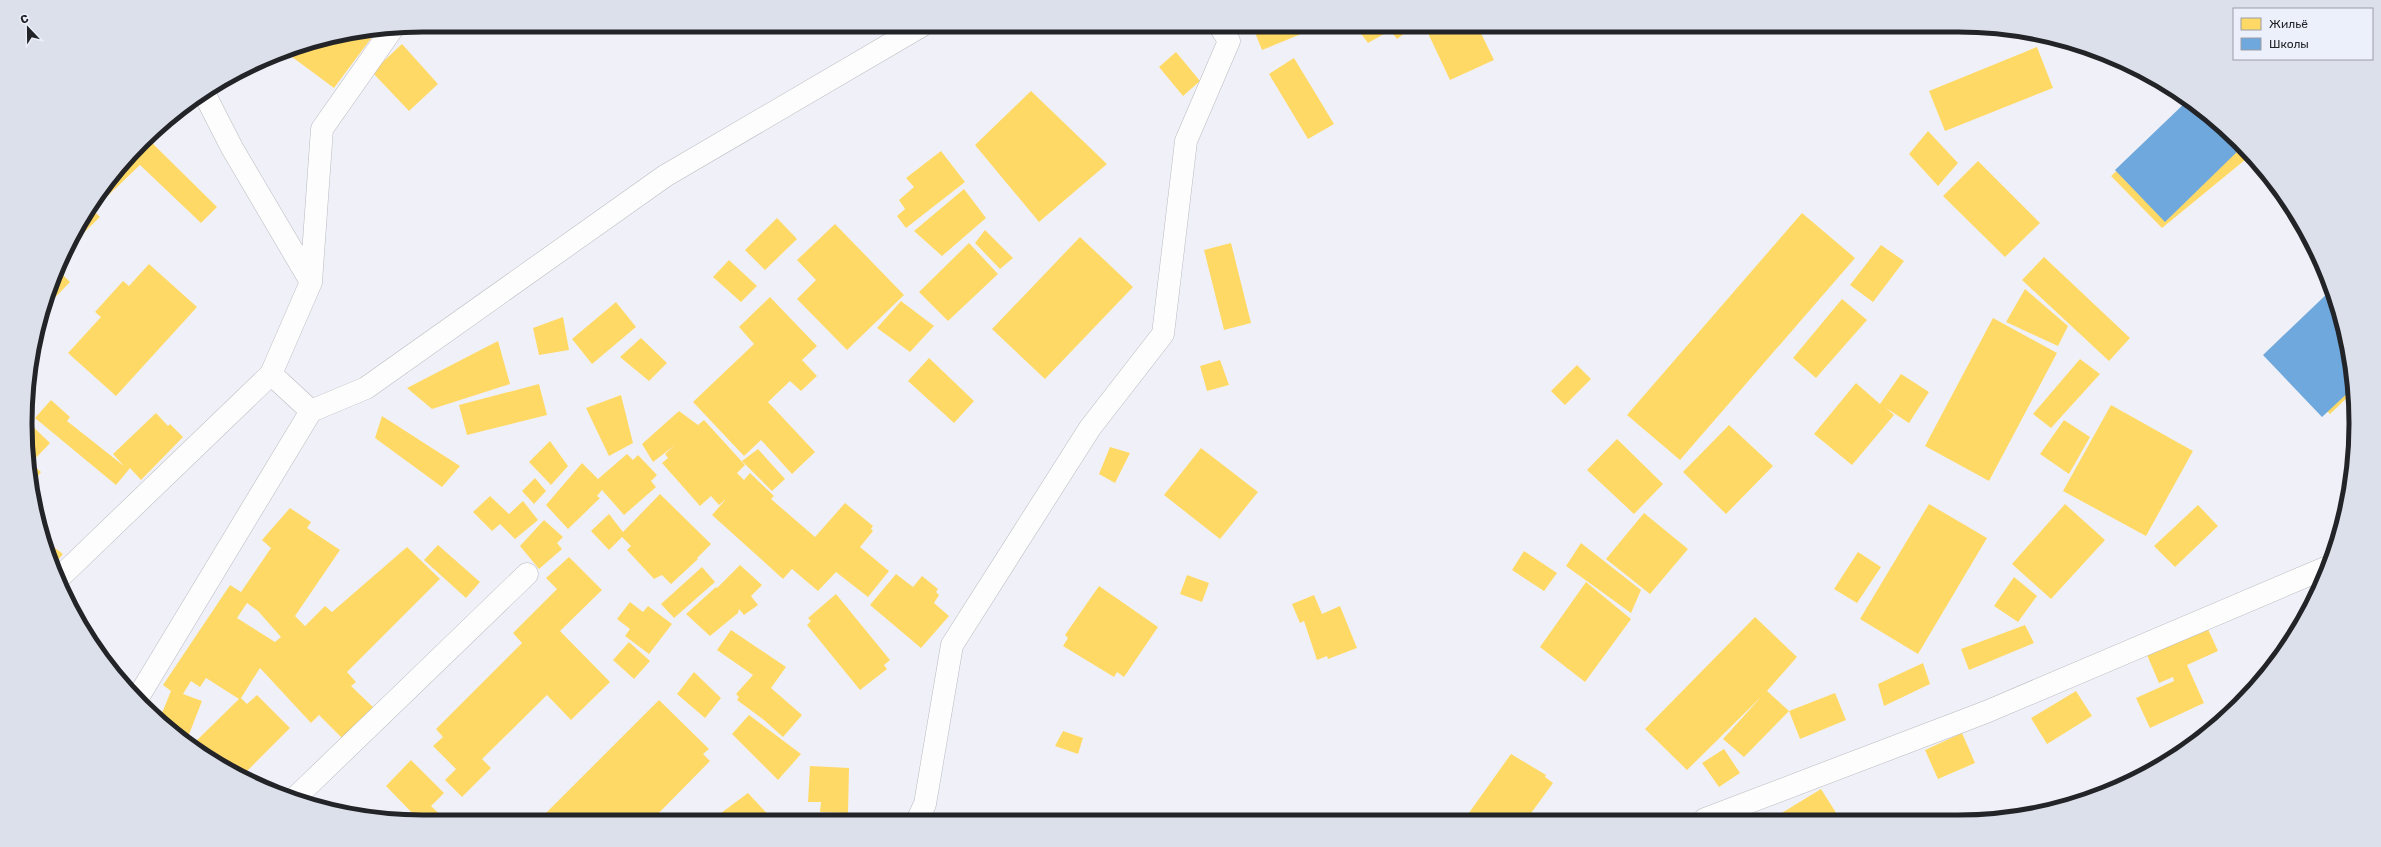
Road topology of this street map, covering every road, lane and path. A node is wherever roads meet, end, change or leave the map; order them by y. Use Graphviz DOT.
graph roads {
  1 [pos="911,32"];
  2 [pos="1223,32"];
  3 [pos="389,34"];
  4 [pos="206,98"];
  5 [pos="311,282"];
  6 [pos="271,374"];
  7 [pos="311,411"];
  8 [pos="2320,570"];
  9 [pos="527,574"];
  10 [pos="63,575"];
  11 [pos="140,693"];
  12 [pos="299,794"];
  13 [pos="920,815"];
  14 [pos="1716,815"];
  1 -- 7 [label="street"];
  2 -- 13 [label="street"];
  3 -- 5 [label="street"];
  4 -- 5 [label="street"];
  5 -- 6 [label="street"];
  6 -- 7 [label="street"];
  6 -- 10 [label="street"];
  7 -- 11 [label="street"];
  8 -- 14 [label="street"];
  9 -- 12 [label="street"];
}
